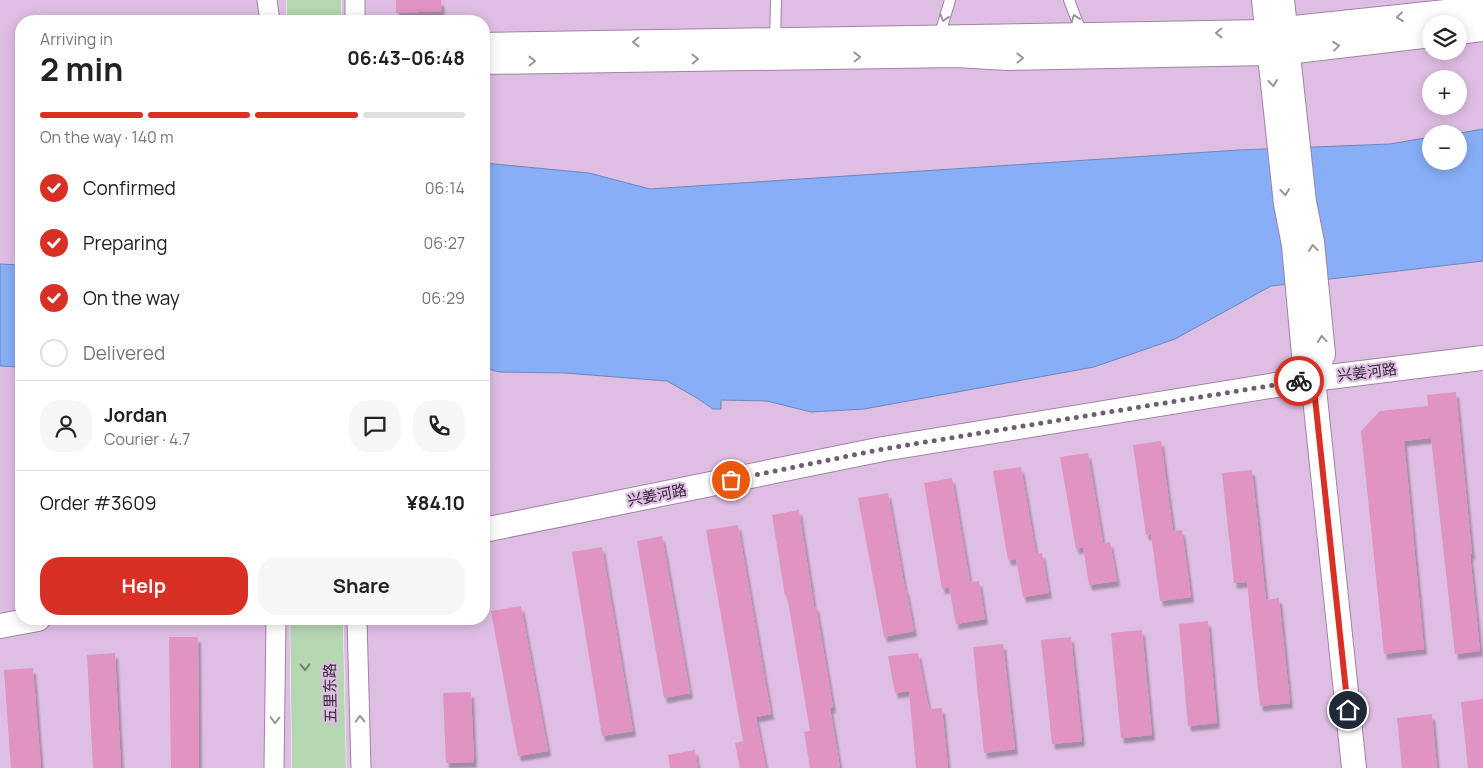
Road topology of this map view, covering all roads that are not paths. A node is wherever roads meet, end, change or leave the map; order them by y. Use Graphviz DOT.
graph roads {
  1 [pos="267,0"];
  2 [pos="301,0"];
  3 [pos="327,0"];
  4 [pos="355,0"];
  5 [pos="776,0"];
  6 [pos="950,0"];
  7 [pos="1069,0"];
  8 [pos="1264,0"];
  9 [pos="1282,0"];
  10 [pos="1483,8"];
  11 [pos="269,15"];
  12 [pos="301,15"];
  13 [pos="327,15"];
  14 [pos="355,15"];
  15 [pos="1483,29"];
  16 [pos="1467,31"];
  17 [pos="1082,35"];
  18 [pos="1422,35"];
  19 [pos="939,37"];
  20 [pos="1277,41"];
  21 [pos="490,45"];
  22 [pos="775,49"];
  23 [pos="490,62"];
  24 [pos="1483,358"];
  25 [pos="1313,379"];
  26 [pos="490,529"];
  27 [pos="15,623"];
  28 [pos="276,625"];
  29 [pos="304,625"];
  30 [pos="329,625"];
  31 [pos="357,625"];
  32 [pos="0,626"];
  33 [pos="274,768"];
  34 [pos="306,768"];
  35 [pos="332,768"];
  36 [pos="361,768"];
  37 [pos="1354,768"];
  1 -- 11 [label="street"];
  2 -- 12 [label="main road"];
  3 -- 13 [label="main road"];
  4 -- 14 [label="street"];
  5 -- 22 [label="lane"];
  6 -- 19 [label="lane, one-way"];
  17 -- 7 [label="lane, one-way"];
  8 -- 20 [label="street"];
  9 -- 20 [label="street"];
  10 -- 20 [label="street, one-way"];
  15 -- 16 [label="street"];
  17 -- 19 [label="street"];
  20 -- 17 [label="street, one-way"];
  20 -- 18 [label="street, one-way"];
  19 -- 22 [label="street"];
  22 -- 20 [label="street, one-way"];
  20 -- 25 [label="street"];
  22 -- 21 [label="street, one-way"];
  23 -- 22 [label="street, one-way"];
  24 -- 25 [label="street, 兴姜河路"];
  25 -- 26 [label="street, 兴姜河路"];
  25 -- 37 [label="street"];
  27 -- 32 [label="street"];
  28 -- 33 [label="street, one-way"];
  29 -- 34 [label="main road, 五里东路, one-way"];
  30 -- 35 [label="main road, 五里东路"];
  36 -- 31 [label="street, one-way"];
}
